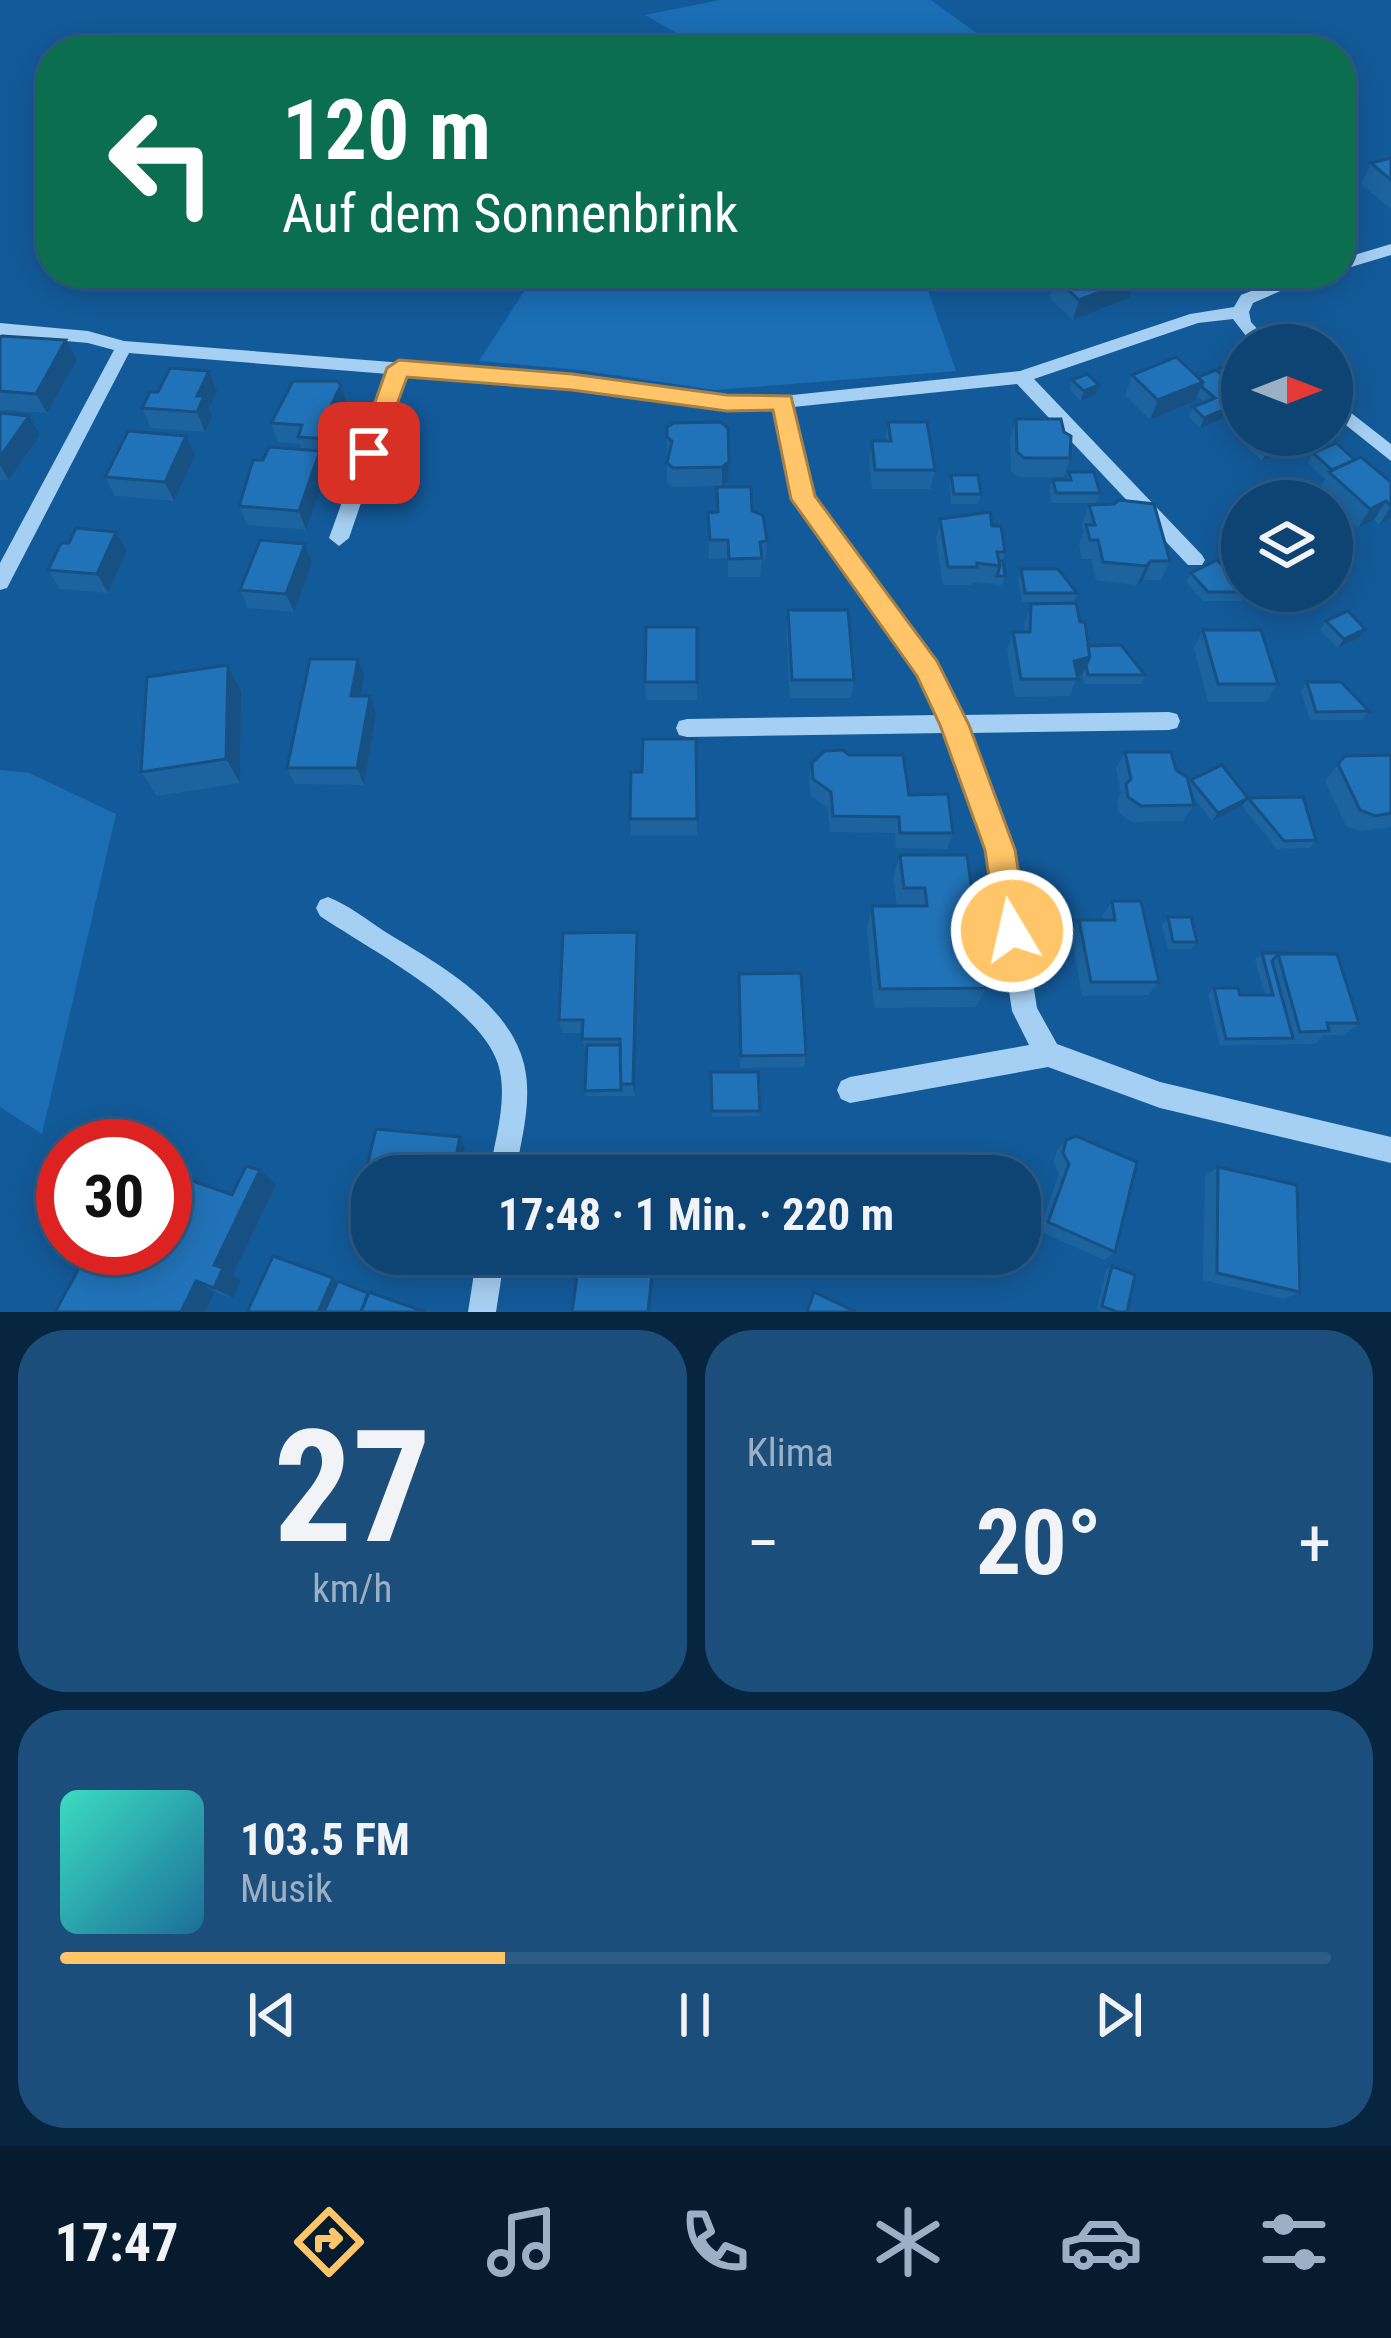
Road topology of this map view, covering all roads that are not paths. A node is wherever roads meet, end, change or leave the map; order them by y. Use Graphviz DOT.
graph roads {
  1 [pos="1391,249"];
  2 [pos="1356,260"];
  3 [pos="1266,288"];
  4 [pos="1240,312"];
  5 [pos="1243,324"];
  6 [pos="0,329"];
  7 [pos="124,347"];
  8 [pos="399,368"];
  9 [pos="1021,377"];
  10 [pos="783,402"];
  11 [pos="1353,422"];
  12 [pos="1391,454"];
  13 [pos="339,538"];
  14 [pos="1195,560"];
  15 [pos="0,582"];
  16 [pos="1169,721"];
  17 [pos="955,725"];
  18 [pos="687,728"];
  19 [pos="328,908"];
  20 [pos="1048,1054"];
  21 [pos="850,1090"];
  22 [pos="1391,1150"];
  23 [pos="505,1155"];
  24 [pos="487,1275"];
  25 [pos="482,1312"];
  1 -- 2 [label="street"];
  3 -- 4 [label="street"];
  4 -- 5 [label="street"];
  4 -- 9 [label="street"];
  6 -- 7 [label="street"];
  7 -- 8 [label="street"];
  7 -- 15 [label="street"];
  8 -- 10 [label="street"];
  8 -- 13 [label="street"];
  9 -- 10 [label="street"];
  9 -- 14 [label="street"];
  10 -- 17 [label="street"];
  11 -- 12 [label="street"];
  16 -- 17 [label="street"];
  17 -- 18 [label="street"];
  17 -- 20 [label="street"];
  19 -- 23 [label="street"];
  20 -- 21 [label="street"];
  20 -- 22 [label="street"];
  24 -- 25 [label="street"];
}
